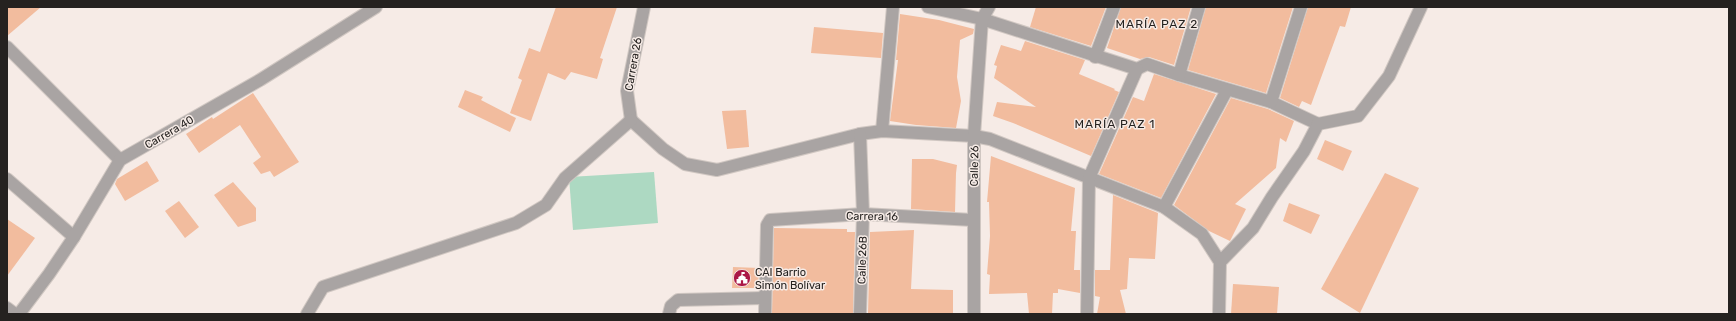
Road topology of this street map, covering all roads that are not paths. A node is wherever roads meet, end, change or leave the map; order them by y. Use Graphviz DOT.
graph roads {
  1 [pos="376,7"];
  2 [pos="644,7"];
  3 [pos="893,7"];
  4 [pos="928,7"];
  5 [pos="989,7"];
  6 [pos="1114,7"];
  7 [pos="1199,7"];
  8 [pos="1301,7"];
  9 [pos="1422,7"];
  10 [pos="982,19"];
  11 [pos="7,47"];
  12 [pos="1095,57"];
  13 [pos="1137,69"];
  14 [pos="1179,75"];
  15 [pos="1227,90"];
  16 [pos="1271,102"];
  17 [pos="631,120"];
  18 [pos="1318,124"];
  19 [pos="882,131"];
  20 [pos="860,134"];
  21 [pos="974,136"];
  22 [pos="120,160"];
  23 [pos="1089,178"];
  24 [pos="7,179"];
  25 [pos="1164,207"];
  26 [pos="863,214"];
  27 [pos="973,220"];
  28 [pos="74,237"];
  29 [pos="1220,262"];
  30 [pos="765,298"];
  31 [pos="7,308"];
  32 [pos="15,314"];
  33 [pos="19,314"];
  34 [pos="307,314"];
  35 [pos="669,314"];
  36 [pos="765,314"];
  37 [pos="860,314"];
  38 [pos="974,314"];
  39 [pos="1087,314"];
  40 [pos="1219,314"];
  1 -- 22 [label="street, Carrera 40"];
  2 -- 17 [label="street, Carrera 26"];
  3 -- 19 [label="street"];
  4 -- 10 [label="street"];
  5 -- 10 [label="street"];
  6 -- 12 [label="street"];
  7 -- 14 [label="street"];
  8 -- 16 [label="street"];
  9 -- 18 [label="street"];
  10 -- 12 [label="street"];
  10 -- 21 [label="street, Calle 26"];
  11 -- 22 [label="street"];
  12 -- 13 [label="street"];
  13 -- 14 [label="street"];
  13 -- 23 [label="street"];
  14 -- 15 [label="street"];
  15 -- 16 [label="street"];
  15 -- 25 [label="street"];
  16 -- 18 [label="street"];
  17 -- 20 [label="street"];
  17 -- 34 [label="street"];
  18 -- 29 [label="street"];
  19 -- 20 [label="street"];
  19 -- 21 [label="street"];
  20 -- 26 [label="street, Calle 26B"];
  21 -- 23 [label="street"];
  21 -- 27 [label="street, Calle 26"];
  22 -- 28 [label="street, Carrera 40"];
  23 -- 25 [label="street"];
  23 -- 39 [label="street"];
  24 -- 28 [label="street"];
  25 -- 29 [label="street"];
  26 -- 27 [label="street, Carrera 16"];
  26 -- 30 [label="street, Carrera 16"];
  26 -- 37 [label="street, Calle 26B"];
  27 -- 38 [label="street, Calle 26"];
  28 -- 33 [label="street, Carrera 40"];
  29 -- 40 [label="street"];
  30 -- 35 [label="street"];
  30 -- 36 [label="street"];
  31 -- 32 [label="street"];
}
